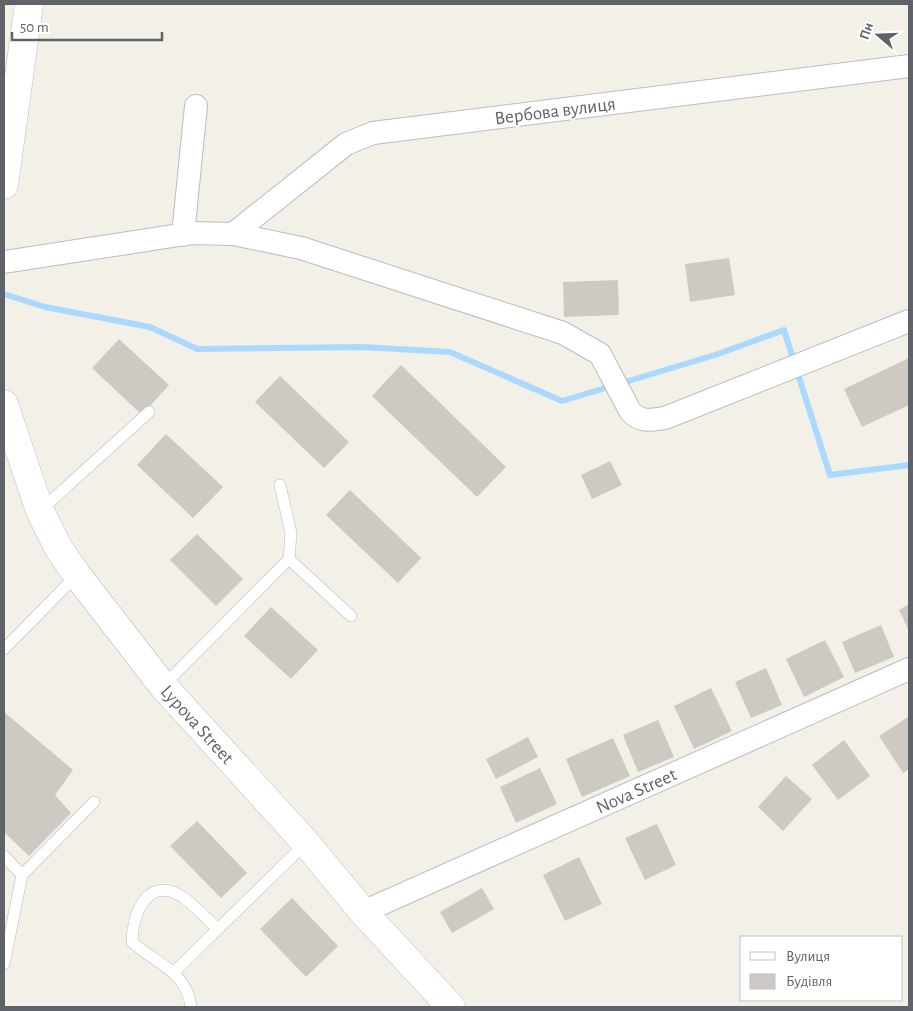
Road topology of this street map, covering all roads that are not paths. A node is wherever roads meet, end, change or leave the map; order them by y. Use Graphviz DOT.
graph roads {
  1 [pos="29,4"];
  2 [pos="909,66"];
  3 [pos="196,106"];
  4 [pos="4,185"];
  5 [pos="233,234"];
  6 [pos="184,235"];
  7 [pos="4,262"];
  8 [pos="909,321"];
  9 [pos="4,404"];
  10 [pos="149,412"];
  11 [pos="280,485"];
  12 [pos="40,511"];
  13 [pos="289,559"];
  14 [pos="77,575"];
  15 [pos="351,616"];
  16 [pos="4,648"];
  17 [pos="909,669"];
  18 [pos="163,686"];
  19 [pos="94,802"];
  20 [pos="306,843"];
  21 [pos="4,856"];
  22 [pos="22,875"];
  23 [pos="363,912"];
  24 [pos="218,929"];
  25 [pos="4,964"];
  26 [pos="174,972"];
  27 [pos="190,1007"];
  28 [pos="451,1007"];
  1 -- 4 [label="street"];
  2 -- 5 [label="street, Вербова вулиця"];
  3 -- 6 [label="street"];
  5 -- 6 [label="street"];
  5 -- 8 [label="street"];
  6 -- 7 [label="street"];
  9 -- 12 [label="street, Lypova Street"];
  10 -- 12 [label="lane"];
  11 -- 13 [label="lane"];
  12 -- 14 [label="street, Lypova Street"];
  13 -- 15 [label="lane"];
  13 -- 18 [label="lane"];
  14 -- 16 [label="lane"];
  14 -- 18 [label="street, Lypova Street"];
  17 -- 23 [label="street, Nova Street"];
  18 -- 20 [label="street, Lypova Street"];
  19 -- 22 [label="lane"];
  20 -- 23 [label="street, Lypova Street"];
  20 -- 24 [label="lane"];
  21 -- 22 [label="lane"];
  22 -- 25 [label="lane"];
  23 -- 28 [label="street, Lypova Street"];
  24 -- 26 [label="lane"];
  24 -- 26 [label="lane"];
  26 -- 27 [label="lane"];
}
